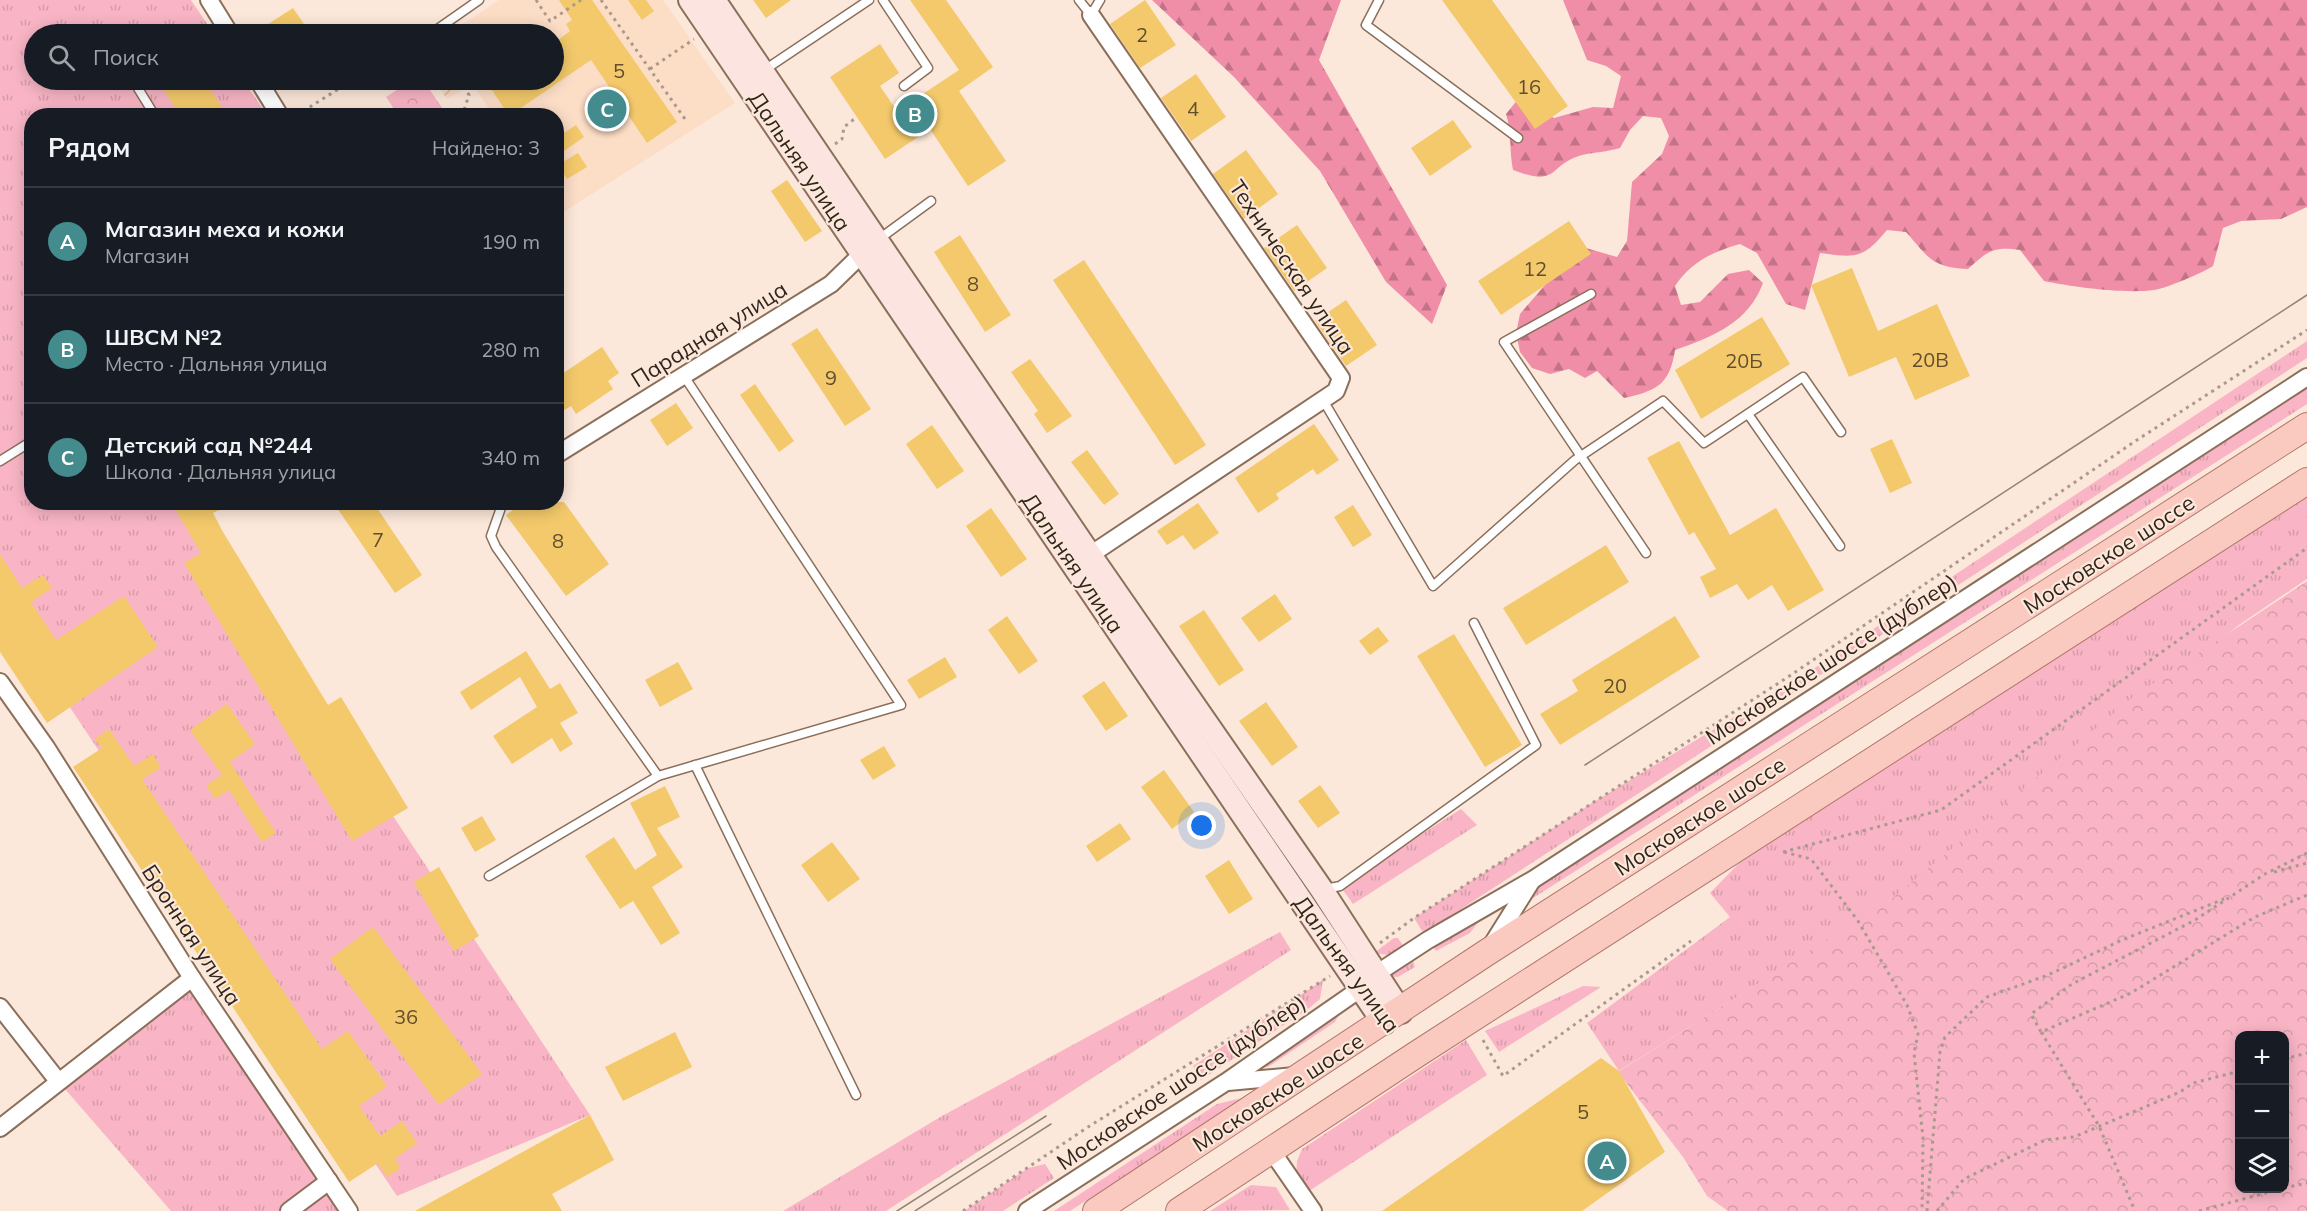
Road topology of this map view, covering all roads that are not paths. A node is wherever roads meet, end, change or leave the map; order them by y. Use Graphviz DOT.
graph roads {
  1 [pos="209,0"];
  2 [pos="480,0"];
  3 [pos="690,0"];
  4 [pos="714,0"];
  5 [pos="869,0"];
  6 [pos="883,0"];
  7 [pos="1079,0"];
  8 [pos="1100,0"];
  9 [pos="1379,0"];
  10 [pos="1091,15"];
  11 [pos="224,24"];
  12 [pos="444,24"];
  13 [pos="762,71"];
  14 [pos="903,86"];
  15 [pos="139,90"];
  16 [pos="265,90"];
  17 [pos="150,108"];
  18 [pos="278,108"];
  19 [pos="1518,138"];
  20 [pos="931,201"];
  21 [pos="869,247"];
  22 [pos="1591,294"];
  23 [pos="684,376"];
  24 [pos="2307,377"];
  25 [pos="1323,399"];
  26 [pos="1748,414"];
  27 [pos="2307,426"];
  28 [pos="1840,432"];
  29 [pos="24,446"];
  30 [pos="564,450"];
  31 [pos="1581,456"];
  32 [pos="0,461"];
  33 [pos="2307,481"];
  34 [pos="500,510"];
  35 [pos="1840,546"];
  36 [pos="1646,553"];
  37 [pos="1090,555"];
  38 [pos="1474,623"];
  39 [pos="0,682"];
  40 [pos="695,765"];
  41 [pos="658,776"];
  42 [pos="489,876"];
  43 [pos="1534,879"];
  44 [pos="1322,890"];
  45 [pos="1486,953"];
  46 [pos="1361,971"];
  47 [pos="192,978"];
  48 [pos="0,1007"];
  49 [pos="1392,1018"];
  50 [pos="1417,1054"];
  51 [pos="1305,1075"];
  52 [pos="58,1081"];
  53 [pos="1226,1082"];
  54 [pos="856,1095"];
  55 [pos="0,1128"];
  56 [pos="1270,1150"];
  57 [pos="329,1181"];
  58 [pos="290,1211"];
  59 [pos="349,1211"];
  60 [pos="1027,1211"];
  61 [pos="1095,1211"];
  62 [pos="1179,1211"];
  63 [pos="1312,1211"];
  1 -- 11 [label="street"];
  2 -- 12 [label="lane"];
  3 -- 21 [label="main road, Дальняя улица"];
  4 -- 13 [label="main road, Дальняя улица"];
  5 -- 13 [label="lane"];
  6 -- 14 [label="lane"];
  7 -- 10 [label="lane"];
  8 -- 10 [label="lane"];
  9 -- 19 [label="lane"];
  10 -- 25 [label="street, Техническая улица"];
  13 -- 21 [label="main road, Дальняя улица"];
  15 -- 17 [label="lane"];
  16 -- 18 [label="street"];
  20 -- 21 [label="lane"];
  21 -- 23 [label="street, Парадная улица"];
  21 -- 37 [label="main road, Дальняя улица"];
  21 -- 46 [label="main road, Дальняя улица"];
  22 -- 31 [label="lane"];
  23 -- 30 [label="street, Парадная улица"];
  23 -- 40 [label="lane"];
  24 -- 43 [label="street, Московское шоссе (дублер)"];
  25 -- 31 [label="lane"];
  25 -- 37 [label="street, Техническая улица"];
  26 -- 28 [label="lane"];
  26 -- 31 [label="lane"];
  26 -- 35 [label="lane"];
  27 -- 45 [label="main road, Московское шоссе"];
  29 -- 32 [label="lane"];
  31 -- 36 [label="lane"];
  33 -- 50 [label="main road, Московское шоссе"];
  34 -- 41 [label="lane"];
  37 -- 44 [label="main road, Дальняя улица"];
  38 -- 44 [label="lane"];
  39 -- 47 [label="street, Бронная улица"];
  40 -- 41 [label="lane"];
  40 -- 54 [label="lane"];
  41 -- 42 [label="lane"];
  43 -- 45 [label="street"];
  43 -- 46 [label="street, Московское шоссе (дублер)"];
  44 -- 46 [label="main road, Дальняя улица"];
  45 -- 49 [label="main road, Московское шоссе"];
  46 -- 49 [label="main road, Дальняя улица"];
  46 -- 53 [label="street, Московское шоссе (дублер)"];
  47 -- 52 [label="street"];
  47 -- 57 [label="street, Бронная улица"];
  48 -- 52 [label="street"];
  49 -- 50 [label="main road, Дальняя улица"];
  49 -- 51 [label="main road, Московское шоссе"];
  50 -- 56 [label="main road, Московское шоссе"];
  51 -- 53 [label="street"];
  51 -- 61 [label="main road, Московское шоссе"];
  52 -- 55 [label="street"];
  53 -- 60 [label="street, Московское шоссе (дублер)"];
  56 -- 62 [label="main road, Московское шоссе"];
  56 -- 63 [label="street"];
  57 -- 58 [label="street"];
  57 -- 59 [label="street, Бронная улица"];
}
